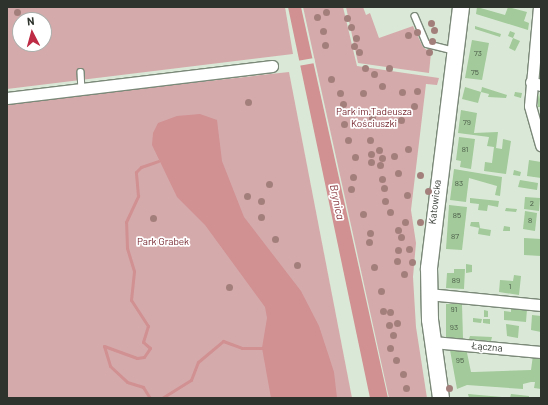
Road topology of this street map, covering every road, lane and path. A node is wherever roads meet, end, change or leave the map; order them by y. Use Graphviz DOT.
graph roads {
  1 [pos="460,7"];
  2 [pos="539,7"];
  3 [pos="415,16"];
  4 [pos="456,51"];
  5 [pos="272,66"];
  6 [pos="81,72"];
  7 [pos="536,84"];
  8 [pos="82,89"];
  9 [pos="7,98"];
  10 [pos="541,145"];
  11 [pos="428,294"];
  12 [pos="541,305"];
  13 [pos="433,342"];
  14 [pos="541,352"];
  15 [pos="441,398"];
  1 -- 4 [label="street, Katowicka"];
  2 -- 7 [label="street"];
  3 -- 4 [label="lane"];
  4 -- 11 [label="street, Katowicka"];
  5 -- 8 [label="street"];
  6 -- 8 [label="lane"];
  7 -- 10 [label="street"];
  8 -- 9 [label="street"];
  11 -- 12 [label="street"];
  11 -- 13 [label="street, Katowicka"];
  13 -- 14 [label="street, Łączna"];
  13 -- 15 [label="street, Katowicka"];
}
